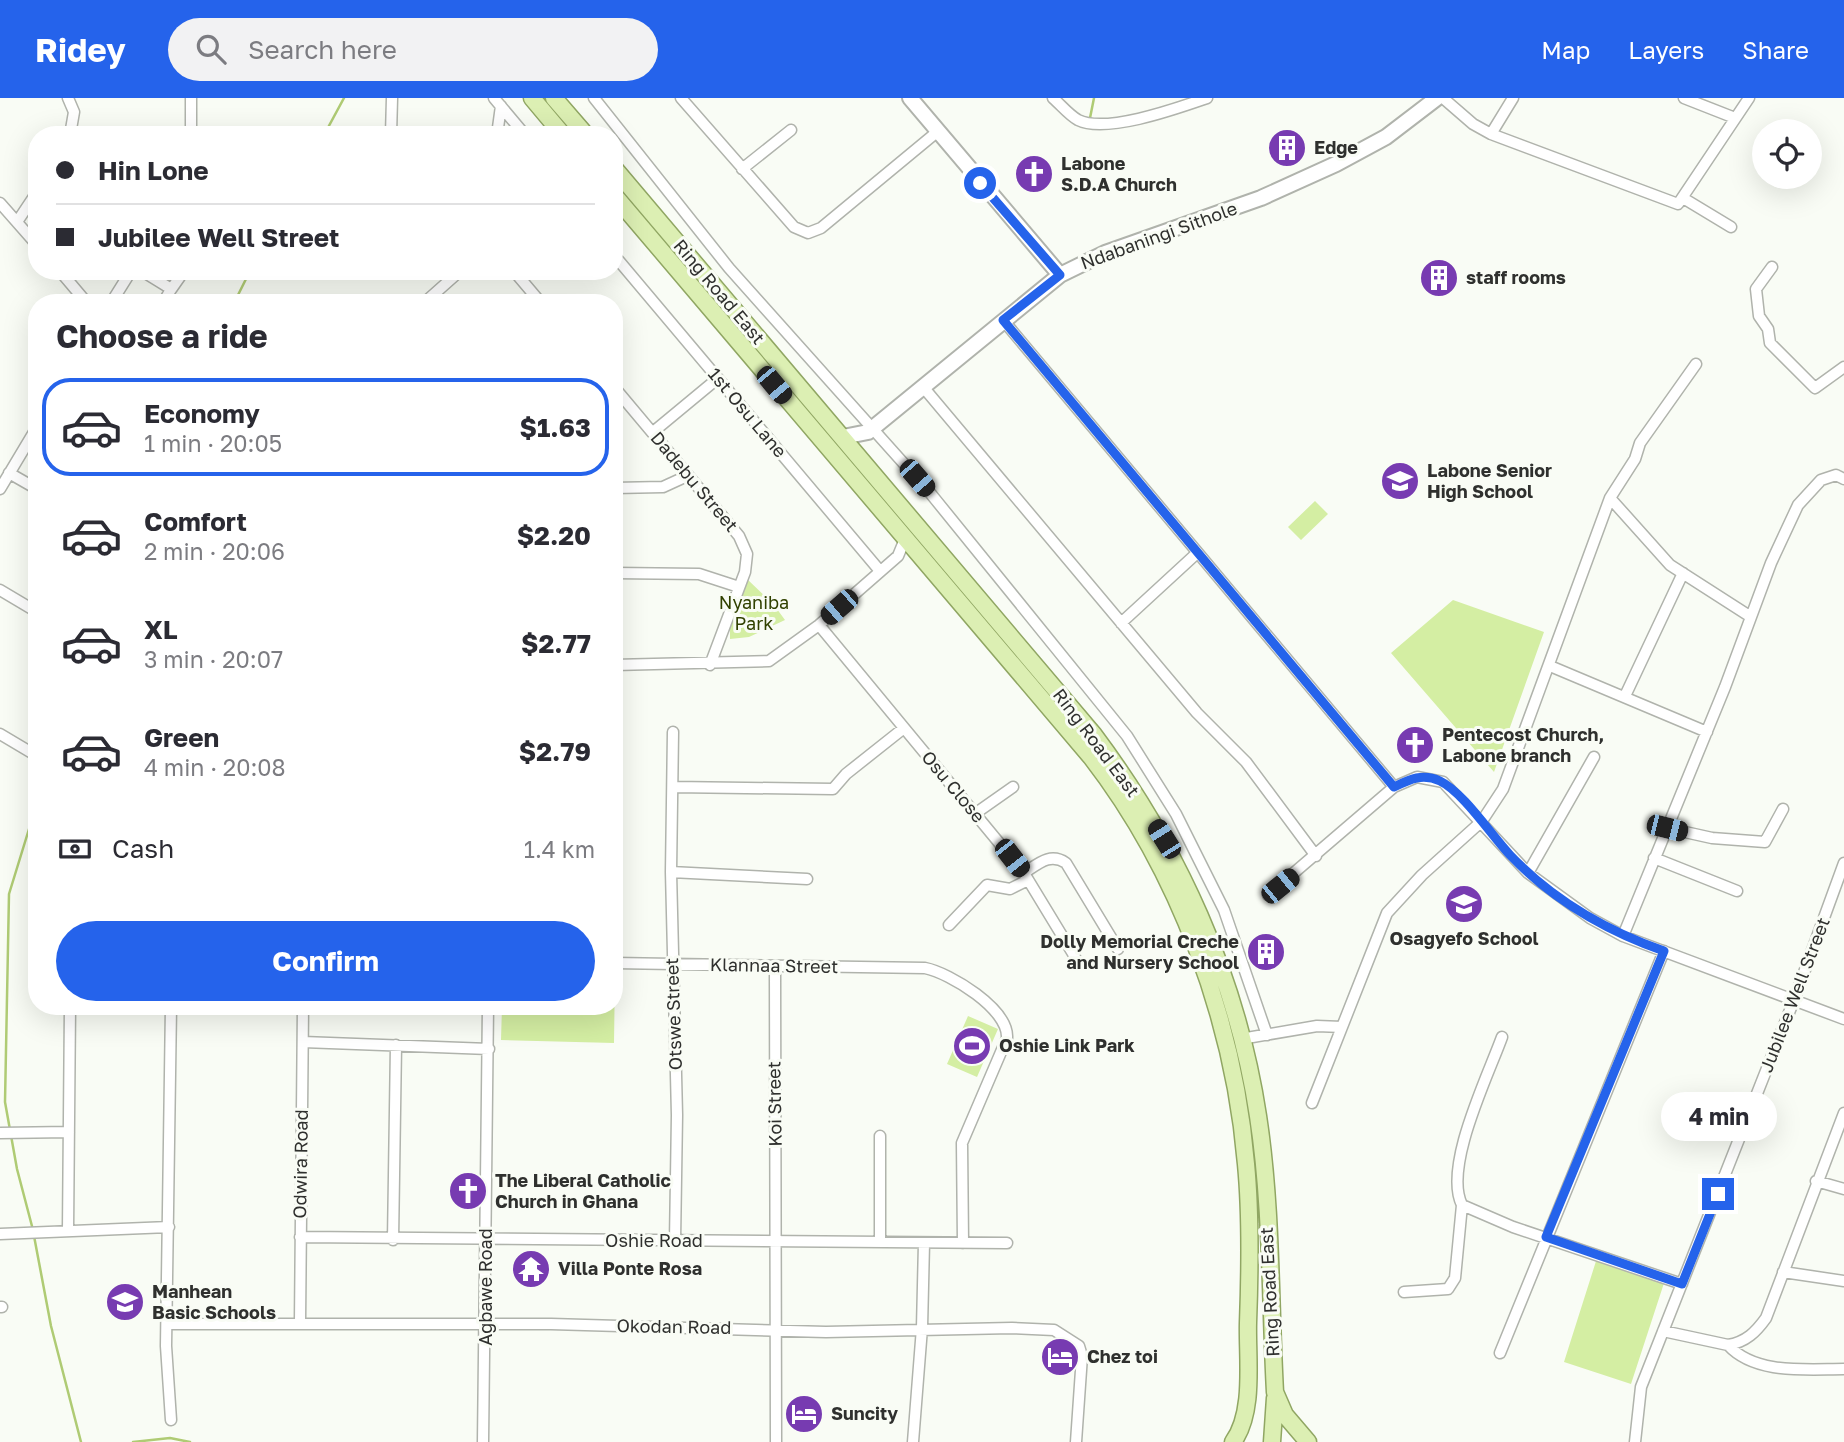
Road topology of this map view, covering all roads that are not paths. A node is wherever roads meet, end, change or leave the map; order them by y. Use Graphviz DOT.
graph roads {
  1 [pos="68,98"];
  2 [pos="191,98"];
  3 [pos="392,98"];
  4 [pos="532,98"];
  5 [pos="554,98"];
  6 [pos="594,98"];
  7 [pos="681,98"];
  8 [pos="910,98"];
  9 [pos="1053,98"];
  10 [pos="1207,98"];
  11 [pos="1440,98"];
  12 [pos="1513,98"];
  13 [pos="1684,98"];
  14 [pos="1749,98"];
  15 [pos="498,102"];
  16 [pos="1735,118"];
  17 [pos="72,126"];
  18 [pos="191,126"];
  19 [pos="391,126"];
  20 [pos="497,126"];
  21 [pos="518,126"];
  22 [pos="555,126"];
  23 [pos="578,126"];
  24 [pos="616,126"];
  25 [pos="792,130"];
  26 [pos="937,132"];
  27 [pos="1491,134"];
  28 [pos="623,135"];
  29 [pos="742,169"];
  30 [pos="623,179"];
  31 [pos="1683,198"];
  32 [pos="0,203"];
  33 [pos="28,206"];
  34 [pos="623,206"];
  35 [pos="17,222"];
  36 [pos="1731,227"];
  37 [pos="28,235"];
  38 [pos="623,266"];
  39 [pos="1772,267"];
  40 [pos="1060,275"];
  41 [pos="68,280"];
  42 [pos="155,280"];
  43 [pos="178,280"];
  44 [pos="450,280"];
  45 [pos="522,280"];
  46 [pos="170,291"];
  47 [pos="79,294"];
  48 [pos="168,294"];
  49 [pos="434,294"];
  50 [pos="533,294"];
  51 [pos="1003,320"];
  52 [pos="1696,364"];
  53 [pos="1844,367"];
  54 [pos="718,379"];
  55 [pos="924,388"];
  56 [pos="623,397"];
  57 [pos="871,430"];
  58 [pos="653,432"];
  59 [pos="843,437"];
  60 [pos="28,442"];
  61 [pos="868,467"];
  62 [pos="9,473"];
  63 [pos="687,476"];
  64 [pos="1844,479"];
  65 [pos="28,484"];
  66 [pos="623,488"];
  67 [pos="0,489"];
  68 [pos="1610,498"];
  69 [pos="905,539"];
  70 [pos="918,554"];
  71 [pos="1196,554"];
  72 [pos="898,556"];
  73 [pos="880,571"];
  74 [pos="623,573"];
  75 [pos="1683,573"];
  76 [pos="739,587"];
  77 [pos="0,590"];
  78 [pos="28,607"];
  79 [pos="1751,617"];
  80 [pos="1121,623"];
  81 [pos="819,625"];
  82 [pos="623,665"];
  83 [pos="710,665"];
  84 [pos="1550,666"];
  85 [pos="1625,696"];
  86 [pos="904,728"];
  87 [pos="673,732"];
  88 [pos="1706,732"];
  89 [pos="0,734"];
  90 [pos="28,751"];
  91 [pos="1594,757"];
  92 [pos="673,787"];
  93 [pos="1013,787"];
  94 [pos="1394,787"];
  95 [pos="1783,809"];
  96 [pos="976,813"];
  97 [pos="1482,821"];
  98 [pos="1667,828"];
  99 [pos="1316,856"];
  100 [pos="1654,858"];
  101 [pos="1844,863"];
  102 [pos="671,872"];
  103 [pos="1528,873"];
  104 [pos="1026,877"];
  105 [pos="807,879"];
  106 [pos="1737,891"];
  107 [pos="1268,895"];
  108 [pos="1189,911"];
  109 [pos="949,925"];
  110 [pos="1623,936"];
  111 [pos="1118,949"];
  112 [pos="1664,951"];
  113 [pos="1075,957"];
  114 [pos="623,963"];
  115 [pos="673,964"];
  116 [pos="775,966"];
  117 [pos="1794,1000"];
  118 [pos="70,1015"];
  119 [pos="171,1015"];
  120 [pos="303,1015"];
  121 [pos="488,1015"];
  122 [pos="1844,1019"];
  123 [pos="1342,1027"];
  124 [pos="1267,1035"];
  125 [pos="1502,1037"];
  126 [pos="1241,1039"];
  127 [pos="303,1042"];
  128 [pos="396,1045"];
  129 [pos="489,1049"];
  130 [pos="1312,1104"];
  131 [pos="1844,1113"];
  132 [pos="69,1132"];
  133 [pos="3,1133"];
  134 [pos="880,1136"];
  135 [pos="1816,1181"];
  136 [pos="1844,1189"];
  137 [pos="1462,1205"];
  138 [pos="169,1227"];
  139 [pos="68,1231"];
  140 [pos="0,1234"];
  141 [pos="300,1237"];
  142 [pos="1546,1237"];
  143 [pos="393,1240"];
  144 [pos="486,1241"];
  145 [pos="675,1241"];
  146 [pos="778,1241"];
  147 [pos="880,1242"];
  148 [pos="924,1242"];
  149 [pos="962,1243"];
  150 [pos="1007,1243"];
  151 [pos="1783,1272"];
  152 [pos="1844,1281"];
  153 [pos="1682,1284"];
  154 [pos="1404,1292"];
  155 [pos="300,1322"];
  156 [pos="167,1324"];
  157 [pos="486,1326"];
  158 [pos="778,1328"];
  159 [pos="922,1328"];
  160 [pos="1663,1331"];
  161 [pos="1728,1345"];
  162 [pos="1500,1353"];
  163 [pos="1844,1369"];
  164 [pos="1275,1392"];
  165 [pos="1246,1394"];
  166 [pos="171,1420"];
  167 [pos="483,1442"];
  168 [pos="776,1442"];
  169 [pos="913,1442"];
  170 [pos="1076,1442"];
  171 [pos="1233,1442"];
  172 [pos="1272,1442"];
  173 [pos="1308,1442"];
  174 [pos="1635,1442"];
  1 -- 17 [label="street"];
  2 -- 18 [label="street"];
  3 -- 19 [label="street"];
  4 -- 22 [label="main road"];
  5 -- 23 [label="main road"];
  6 -- 24 [label="street"];
  7 -- 29 [label="street"];
  8 -- 26 [label="street"];
  9 -- 10 [label="street"];
  11 -- 27 [label="street"];
  11 -- 40 [label="street, Ndabaningi Sithole"];
  12 -- 27 [label="street"];
  13 -- 16 [label="street"];
  14 -- 16 [label="street"];
  15 -- 20 [label="street"];
  15 -- 21 [label="street"];
  16 -- 31 [label="street"];
  25 -- 29 [label="street"];
  26 -- 29 [label="street"];
  26 -- 40 [label="street"];
  27 -- 31 [label="street"];
  28 -- 57 [label="street"];
  30 -- 59 [label="main road, Ring Road East"];
  31 -- 36 [label="street"];
  32 -- 35 [label="street"];
  33 -- 35 [label="street"];
  34 -- 69 [label="main road, Ring Road East"];
  35 -- 37 [label="street"];
  38 -- 54 [label="street, 1st Osu Lane"];
  39 -- 53 [label="street"];
  40 -- 51 [label="street, Ndabaningi Sithole"];
  41 -- 47 [label="street"];
  42 -- 46 [label="street"];
  43 -- 46 [label="street"];
  44 -- 49 [label="street"];
  45 -- 50 [label="street"];
  46 -- 48 [label="street"];
  51 -- 55 [label="street, Ndabaningi Sithole"];
  51 -- 71 [label="street"];
  52 -- 68 [label="street"];
  54 -- 58 [label="street"];
  54 -- 73 [label="street, 1st Osu Lane"];
  55 -- 57 [label="street, Ndabaningi Sithole"];
  55 -- 80 [label="street"];
  56 -- 58 [label="street, Dadebu Street"];
  57 -- 59 [label="street, Ndabaningi Sithole"];
  57 -- 61 [label="street"];
  57 -- 124 [label="street"];
  58 -- 63 [label="street, Dadebu Street"];
  59 -- 61 [label="main road, Ring Road East"];
  60 -- 62 [label="street"];
  61 -- 108 [label="main road, Ring Road East"];
  62 -- 65 [label="street"];
  62 -- 67 [label="street"];
  63 -- 66 [label="street"];
  63 -- 76 [label="street, Dadebu Street"];
  64 -- 79 [label="street"];
  68 -- 75 [label="street"];
  68 -- 84 [label="street"];
  69 -- 70 [label="main road, Ring Road East"];
  69 -- 72 [label="street"];
  70 -- 72 [label="street"];
  70 -- 108 [label="main road, Ring Road East"];
  71 -- 80 [label="street"];
  71 -- 94 [label="street"];
  72 -- 73 [label="street"];
  73 -- 81 [label="street"];
  74 -- 76 [label="street"];
  75 -- 79 [label="street"];
  75 -- 85 [label="street"];
  76 -- 83 [label="street, Dadebu Street"];
  77 -- 78 [label="street"];
  79 -- 88 [label="street"];
  80 -- 99 [label="street"];
  81 -- 83 [label="street"];
  81 -- 86 [label="street, Osu Close"];
  82 -- 83 [label="street"];
  84 -- 85 [label="street"];
  84 -- 97 [label="street"];
  85 -- 88 [label="street"];
  86 -- 92 [label="street"];
  86 -- 96 [label="street, Osu Close"];
  87 -- 92 [label="street, Otswe Street"];
  88 -- 98 [label="street"];
  89 -- 90 [label="street"];
  91 -- 103 [label="street"];
  92 -- 102 [label="street, Otswe Street"];
  93 -- 96 [label="street"];
  94 -- 97 [label="street"];
  94 -- 99 [label="street"];
  95 -- 98 [label="street"];
  96 -- 104 [label="street, Osu Close"];
  97 -- 103 [label="street"];
  97 -- 123 [label="street"];
  98 -- 100 [label="street"];
  99 -- 107 [label="street"];
  100 -- 106 [label="street"];
  100 -- 110 [label="street"];
  101 -- 117 [label="street, Jubilee Well Street"];
  102 -- 105 [label="street"];
  102 -- 115 [label="street, Otswe Street"];
  103 -- 110 [label="street"];
  104 -- 109 [label="street"];
  104 -- 111 [label="street"];
  104 -- 113 [label="street, Osu Close"];
  108 -- 126 [label="main road, Ring Road East"];
  108 -- 165 [label="main road, Ring Road East"];
  110 -- 112 [label="street"];
  112 -- 117 [label="street"];
  112 -- 142 [label="street"];
  114 -- 115 [label="street, Klannaa Street"];
  115 -- 116 [label="street, Klannaa Street"];
  115 -- 145 [label="street, Otswe Street"];
  116 -- 146 [label="street, Koi Street"];
  116 -- 149 [label="street, Klannaa Street"];
  117 -- 122 [label="street"];
  117 -- 153 [label="street, Jubilee Well Street"];
  118 -- 132 [label="street"];
  119 -- 138 [label="street"];
  120 -- 127 [label="street, Odwira Road"];
  121 -- 129 [label="street, Agbawe Road"];
  123 -- 124 [label="street"];
  123 -- 130 [label="street"];
  124 -- 126 [label="street"];
  125 -- 137 [label="street"];
  126 -- 164 [label="main road, Ring Road East"];
  127 -- 128 [label="street"];
  127 -- 141 [label="street, Odwira Road"];
  128 -- 129 [label="street"];
  128 -- 143 [label="street"];
  129 -- 144 [label="street, Agbawe Road"];
  131 -- 135 [label="street"];
  132 -- 133 [label="street"];
  132 -- 139 [label="street"];
  134 -- 147 [label="street"];
  135 -- 136 [label="street"];
  135 -- 151 [label="street"];
  137 -- 142 [label="street"];
  137 -- 154 [label="street"];
  138 -- 139 [label="street"];
  138 -- 156 [label="street"];
  139 -- 140 [label="street"];
  141 -- 143 [label="street, Oshie Road"];
  141 -- 155 [label="street, Odwira Road"];
  142 -- 153 [label="street"];
  142 -- 162 [label="street"];
  143 -- 144 [label="street, Oshie Road"];
  144 -- 145 [label="street, Oshie Road"];
  144 -- 157 [label="street, Agbawe Road"];
  145 -- 146 [label="street, Oshie Road"];
  146 -- 147 [label="street, Oshie Road"];
  146 -- 158 [label="street, Koi Street"];
  147 -- 148 [label="street, Oshie Road"];
  148 -- 149 [label="street, Oshie Road"];
  148 -- 159 [label="street"];
  149 -- 150 [label="street, Oshie Road"];
  151 -- 152 [label="street"];
  151 -- 161 [label="street"];
  153 -- 160 [label="street, Jubilee Well Street"];
  155 -- 156 [label="street, Okodan Road"];
  155 -- 157 [label="street, Okodan Road"];
  156 -- 166 [label="street"];
  157 -- 158 [label="street, Okodan Road"];
  157 -- 167 [label="street, Agbawe Road"];
  158 -- 159 [label="street, Okodan Road"];
  158 -- 168 [label="street, Koi Street"];
  159 -- 169 [label="street"];
  159 -- 170 [label="street, Okodan Road"];
  160 -- 161 [label="street"];
  160 -- 174 [label="street, Jubilee Well Street"];
  161 -- 163 [label="street"];
  164 -- 165 [label="main road"];
  164 -- 172 [label="main road"];
  164 -- 173 [label="main road, Ring Road East"];
  165 -- 171 [label="main road, Ring Road East"];
}
